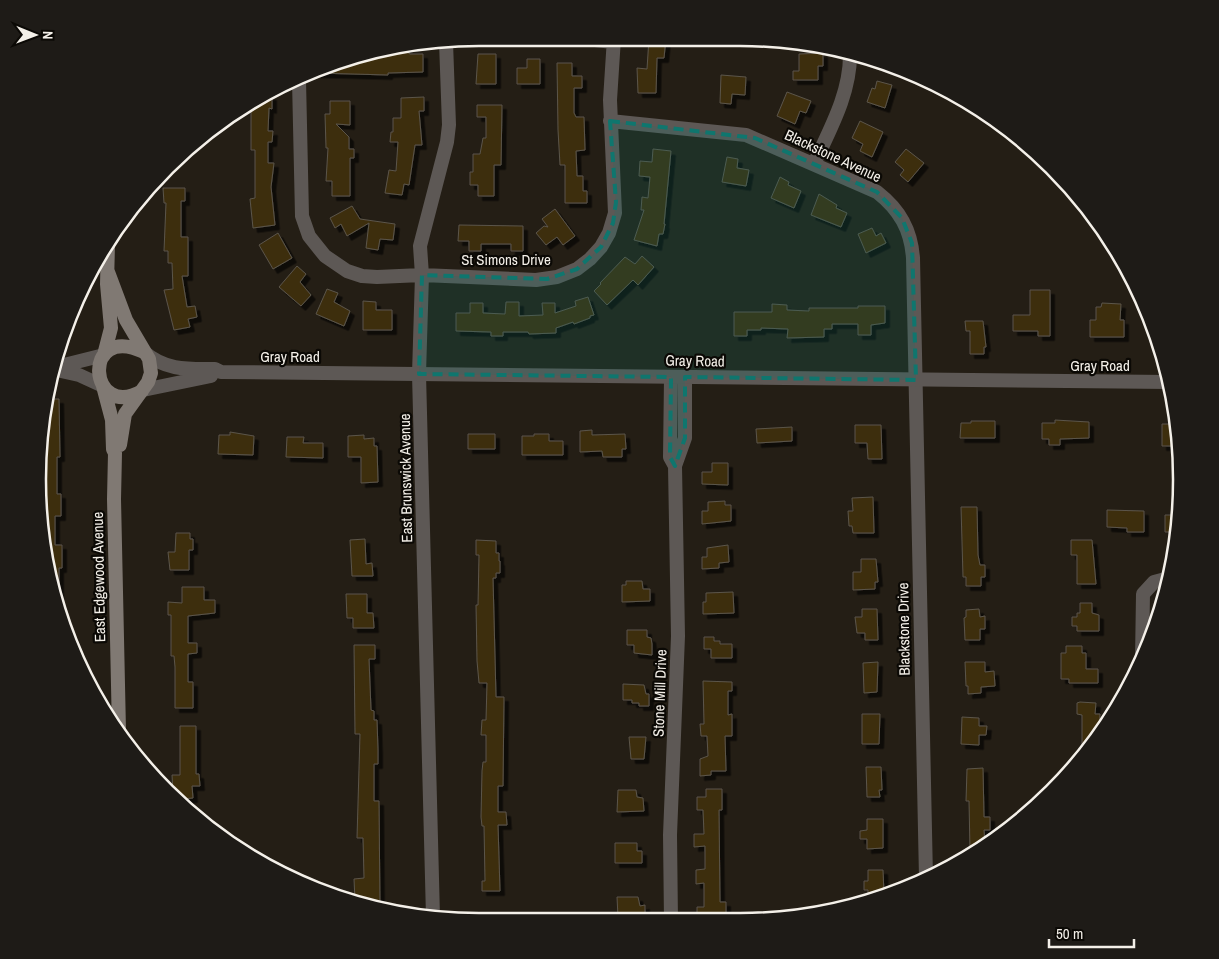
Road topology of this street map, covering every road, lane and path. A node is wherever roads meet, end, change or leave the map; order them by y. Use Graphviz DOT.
graph roads {
  1 [pos="614,46"];
  2 [pos="446,48"];
  3 [pos="850,61"];
  4 [pos="299,86"];
  5 [pos="610,121"];
  6 [pos="814,164"];
  7 [pos="108,257"];
  8 [pos="108,272"];
  9 [pos="422,275"];
  10 [pos="144,352"];
  11 [pos="104,354"];
  12 [pos="61,367"];
  13 [pos="60,371"];
  14 [pos="221,372"];
  15 [pos="419,374"];
  16 [pos="671,377"];
  17 [pos="685,377"];
  18 [pos="916,380"];
  19 [pos="1161,382"];
  20 [pos="103,386"];
  21 [pos="143,390"];
  22 [pos="115,453"];
  23 [pos="675,466"];
  24 [pos="1161,579"];
  25 [pos="1142,641"];
  26 [pos="119,720"];
  27 [pos="926,870"];
  28 [pos="433,910"];
  29 [pos="671,913"];
  1 -- 5 [label="street, St Simons Drive"];
  2 -- 9 [label="street, East Brunswick Avenue"];
  3 -- 6 [label="street"];
  4 -- 9 [label="street, St Simons Drive"];
  5 -- 6 [label="street, Blackstone Avenue"];
  5 -- 9 [label="street, St Simons Drive"];
  6 -- 18 [label="street, Blackstone Avenue"];
  7 -- 8 [label="main road"];
  8 -- 10 [label="main road"];
  8 -- 11 [label="main road"];
  9 -- 15 [label="street, East Brunswick Avenue"];
  10 -- 11 [label="main road"];
  10 -- 14 [label="street, Gray Road"];
  10 -- 21 [label="main road"];
  11 -- 12 [label="street"];
  11 -- 20 [label="main road"];
  13 -- 20 [label="street"];
  14 -- 15 [label="street, Gray Road"];
  14 -- 21 [label="street, Gray Road"];
  15 -- 16 [label="street, Gray Road"];
  15 -- 28 [label="street, East Brunswick Avenue"];
  16 -- 17 [label="street, Gray Road"];
  16 -- 23 [label="street, Stone Mill Drive"];
  17 -- 18 [label="street, Gray Road"];
  17 -- 23 [label="street, Stone Mill Drive"];
  18 -- 19 [label="street, Gray Road"];
  18 -- 27 [label="street, Blackstone Drive"];
  20 -- 21 [label="main road"];
  20 -- 22 [label="main road, East Edgewood Avenue"];
  21 -- 22 [label="main road, East Edgewood Avenue"];
  22 -- 26 [label="main road, East Edgewood Avenue"];
  23 -- 29 [label="street, Stone Mill Drive"];
  24 -- 25 [label="street"];
}
